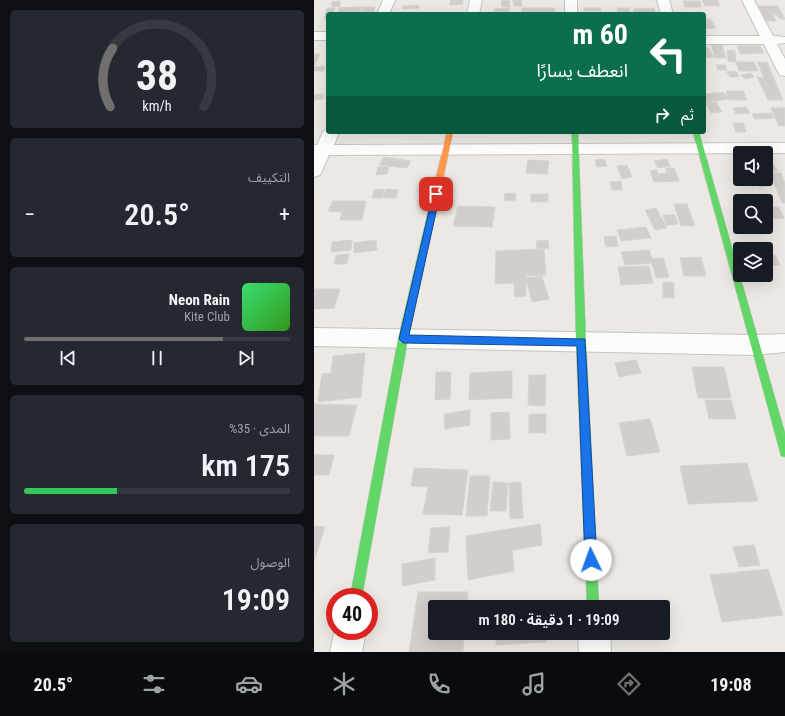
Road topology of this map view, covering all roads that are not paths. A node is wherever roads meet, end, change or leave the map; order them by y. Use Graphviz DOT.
graph roads {
  1 [pos="390,0"];
  2 [pos="476,0"];
  3 [pos="571,0"];
  4 [pos="663,0"];
  5 [pos="748,0"];
  6 [pos="384,12"];
  7 [pos="473,12"];
  8 [pos="571,12"];
  9 [pos="666,12"];
  10 [pos="314,36"];
  11 [pos="326,36"];
  12 [pos="706,40"];
  13 [pos="769,40"];
  14 [pos="785,40"];
  15 [pos="785,72"];
  16 [pos="330,134"];
  17 [pos="450,134"];
  18 [pos="575,134"];
  19 [pos="696,134"];
  20 [pos="785,148"];
  21 [pos="575,149"];
  22 [pos="700,149"];
  23 [pos="318,150"];
  24 [pos="446,150"];
  25 [pos="314,171"];
  26 [pos="314,337"];
  27 [pos="403,339"];
  28 [pos="581,342"];
  29 [pos="785,343"];
  30 [pos="755,345"];
  31 [pos="785,452"];
  32 [pos="358,588"];
  33 [pos="593,600"];
  34 [pos="348,640"];
  35 [pos="594,640"];
  36 [pos="346,652"];
  37 [pos="595,652"];
  1 -- 6 [label="street"];
  2 -- 7 [label="street"];
  3 -- 8 [label="street"];
  4 -- 9 [label="street"];
  5 -- 13 [label="street"];
  10 -- 11 [label="street"];
  12 -- 13 [label="street"];
  13 -- 14 [label="street"];
  13 -- 15 [label="street"];
  16 -- 23 [label="street"];
  17 -- 24 [label="street"];
  18 -- 21 [label="street"];
  19 -- 22 [label="street"];
  20 -- 22 [label="street"];
  21 -- 22 [label="street"];
  21 -- 24 [label="street"];
  21 -- 28 [label="street"];
  22 -- 30 [label="street"];
  23 -- 24 [label="street"];
  23 -- 25 [label="street"];
  24 -- 27 [label="street"];
  26 -- 27 [label="street"];
  27 -- 28 [label="street"];
  27 -- 32 [label="street"];
  28 -- 30 [label="street"];
  28 -- 33 [label="street"];
  29 -- 30 [label="street"];
  30 -- 31 [label="street"];
  34 -- 36 [label="street"];
  35 -- 37 [label="street"];
}
